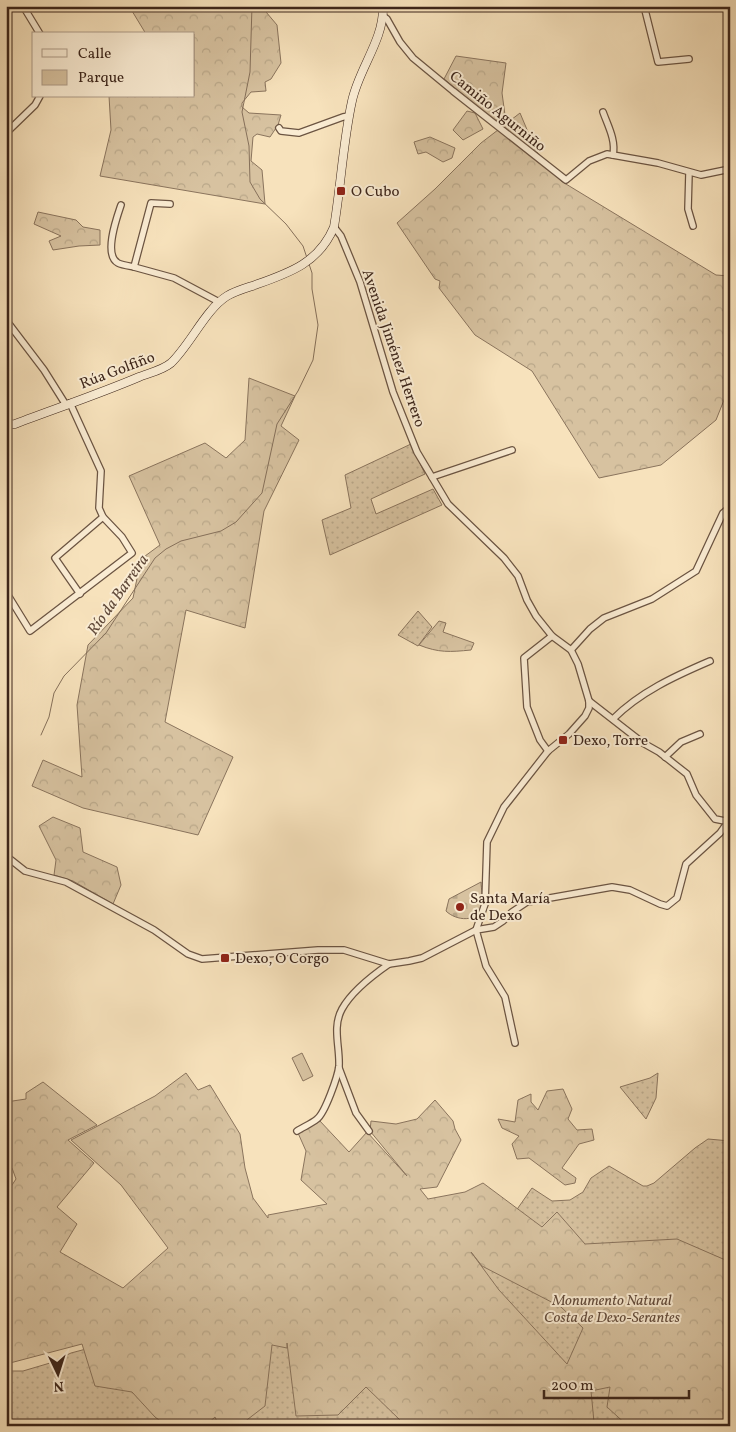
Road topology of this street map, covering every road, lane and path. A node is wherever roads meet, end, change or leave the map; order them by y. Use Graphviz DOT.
graph roads {
  1 [pos="23,6"];
  2 [pos="383,6"];
  3 [pos="644,6"];
  4 [pos="383,16"];
  5 [pos="39,32"];
  6 [pos="689,59"];
  7 [pos="39,98"];
  8 [pos="603,112"];
  9 [pos="350,116"];
  10 [pos="279,128"];
  11 [pos="6,133"];
  12 [pos="613,155"];
  13 [pos="730,169"];
  14 [pos="690,173"];
  15 [pos="170,204"];
  16 [pos="121,205"];
  17 [pos="334,226"];
  18 [pos="693,226"];
  19 [pos="134,267"];
  20 [pos="219,302"];
  21 [pos="6,320"];
  22 [pos="68,404"];
  23 [pos="6,425"];
  24 [pos="512,450"];
  25 [pos="432,477"];
  26 [pos="730,507"];
  27 [pos="103,517"];
  28 [pos="6,592"];
  29 [pos="80,594"];
  30 [pos="552,636"];
  31 [pos="570,650"];
  32 [pos="710,661"];
  33 [pos="589,701"];
  34 [pos="613,719"];
  35 [pos="700,734"];
  36 [pos="548,751"];
  37 [pos="665,757"];
  38 [pos="728,822"];
  39 [pos="6,856"];
  40 [pos="476,930"];
  41 [pos="390,964"];
  42 [pos="515,1043"];
  43 [pos="339,1068"];
  44 [pos="297,1131"];
  45 [pos="368,1131"];
  1 -- 5 [label="street"];
  2 -- 4 [label="main road"];
  3 -- 6 [label="street"];
  4 -- 9 [label="main road"];
  4 -- 12 [label="street, Camiño Agurniño"];
  7 -- 11 [label="street"];
  8 -- 12 [label="street"];
  9 -- 10 [label="street"];
  9 -- 17 [label="main road"];
  12 -- 14 [label="street, Camiño Agurniño"];
  13 -- 14 [label="street, Camiño Agurniño"];
  14 -- 18 [label="street"];
  15 -- 19 [label="street"];
  16 -- 19 [label="street"];
  17 -- 20 [label="main road, Rúa Golfiño"];
  17 -- 25 [label="street, Avenida Jiménez Herrero"];
  19 -- 20 [label="street"];
  20 -- 22 [label="main road, Rúa Golfiño"];
  21 -- 22 [label="street"];
  22 -- 23 [label="main road, Rúa Golfiño"];
  22 -- 27 [label="street"];
  24 -- 25 [label="street"];
  25 -- 30 [label="street, Avenida Jiménez Herrero"];
  26 -- 31 [label="street"];
  27 -- 29 [label="street"];
  27 -- 29 [label="street"];
  28 -- 29 [label="street"];
  30 -- 31 [label="street, Avenida Jiménez Herrero"];
  30 -- 36 [label="street"];
  31 -- 33 [label="street, Avenida Jiménez Herrero"];
  32 -- 34 [label="street"];
  33 -- 34 [label="street"];
  33 -- 36 [label="street"];
  34 -- 37 [label="street"];
  35 -- 37 [label="street"];
  36 -- 40 [label="street"];
  37 -- 38 [label="street"];
  38 -- 40 [label="street"];
  39 -- 41 [label="street"];
  40 -- 41 [label="street"];
  40 -- 42 [label="street"];
  41 -- 43 [label="street"];
  43 -- 44 [label="street"];
  43 -- 45 [label="street"];
}
